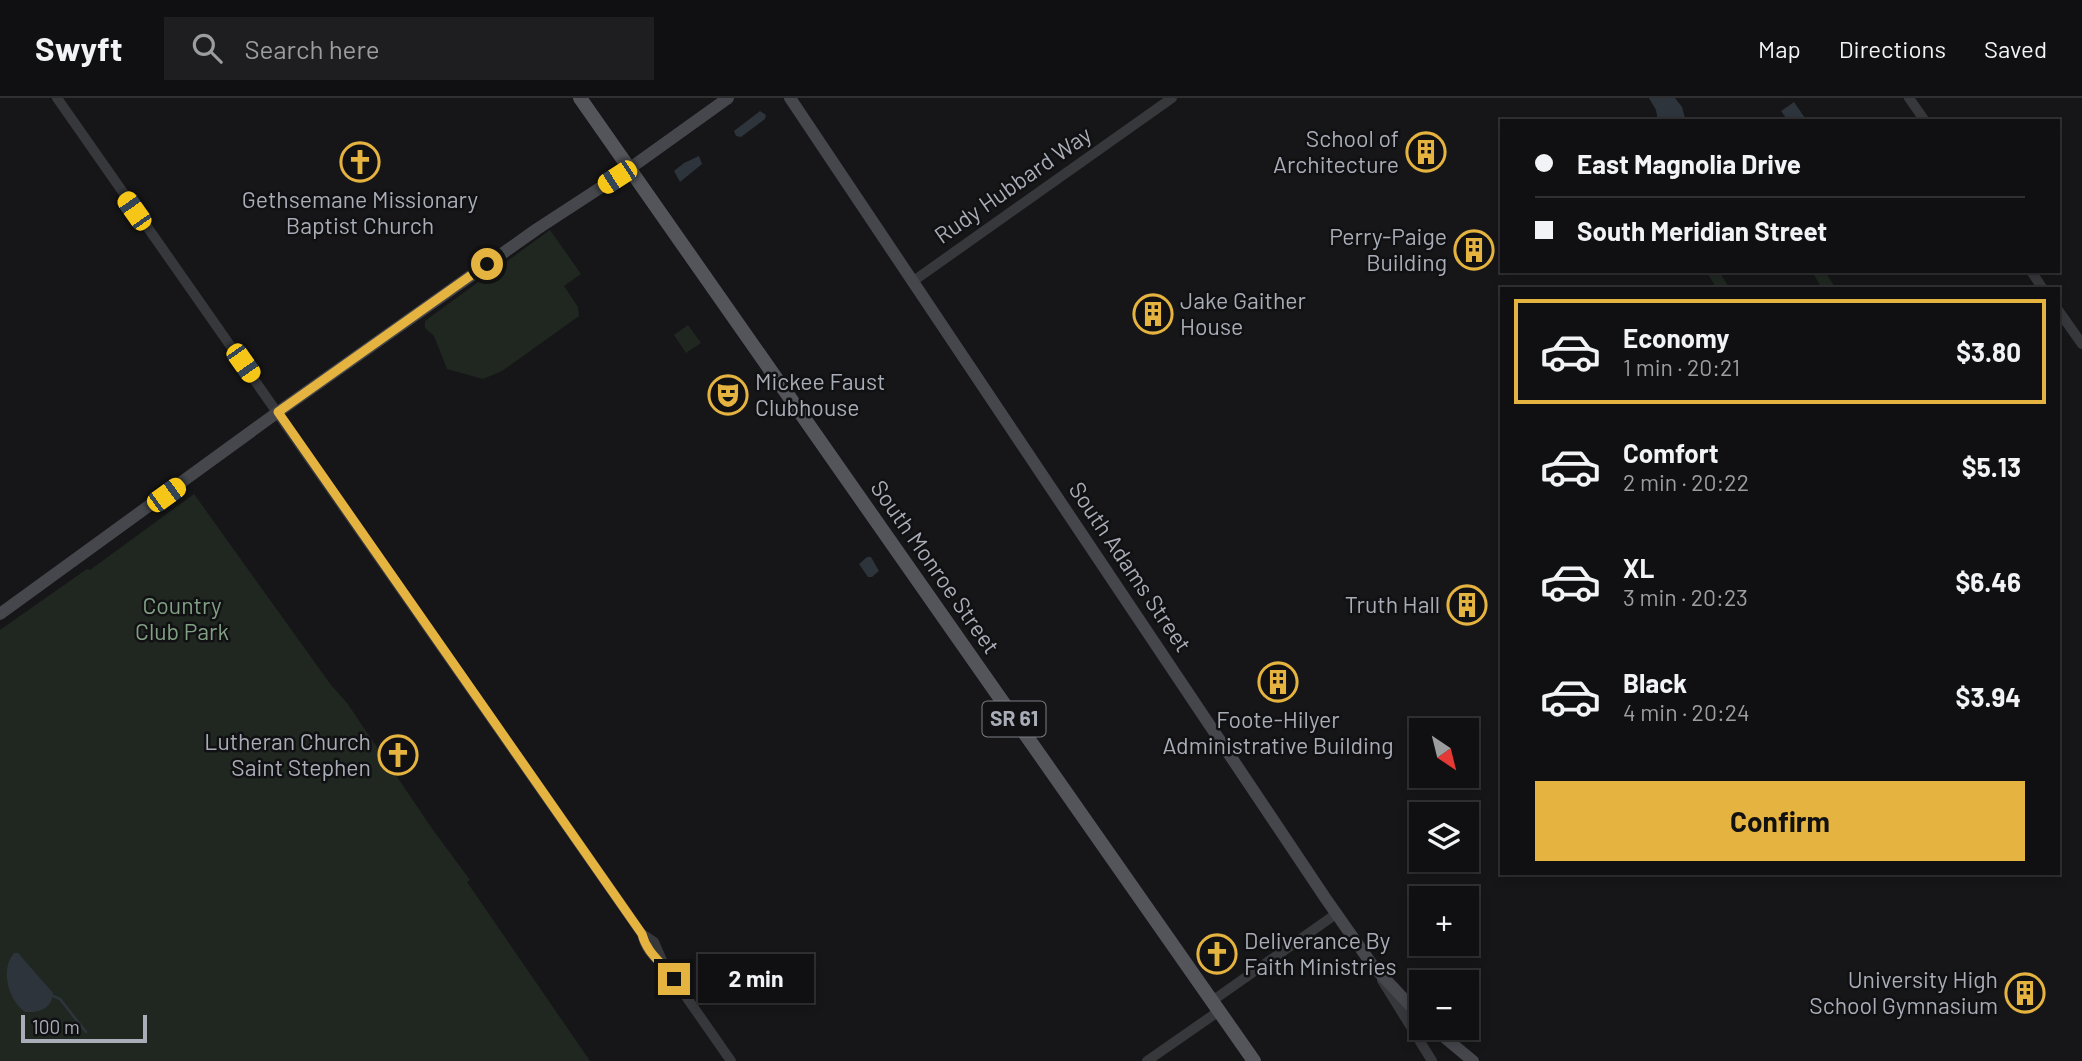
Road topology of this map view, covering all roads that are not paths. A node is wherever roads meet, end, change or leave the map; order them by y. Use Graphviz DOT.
graph roads {
  1 [pos="57,98"];
  2 [pos="580,98"];
  3 [pos="728,98"];
  4 [pos="790,98"];
  5 [pos="1172,98"];
  6 [pos="1909,98"];
  7 [pos="1924,119"];
  8 [pos="629,169"];
  9 [pos="912,282"];
  10 [pos="2060,313"];
  11 [pos="2082,344"];
  12 [pos="278,412"];
  13 [pos="0,614"];
  14 [pos="1336,914"];
  15 [pos="1373,966"];
  16 [pos="1409,1004"];
  17 [pos="1216,1006"];
  18 [pos="1443,1040"];
  19 [pos="1456,1055"];
  20 [pos="731,1061"];
  21 [pos="1147,1061"];
  22 [pos="1254,1061"];
  23 [pos="1433,1061"];
  24 [pos="1473,1061"];
  1 -- 12 [label="street"];
  2 -- 8 [label="main road, South Monroe Street / SR 61"];
  3 -- 8 [label="main road"];
  4 -- 9 [label="main road, South Adams Street"];
  5 -- 9 [label="street, Rudy Hubbard Way"];
  6 -- 7 [label="street"];
  8 -- 12 [label="main road"];
  8 -- 17 [label="main road, South Monroe Street / SR 61"];
  9 -- 14 [label="main road, South Adams Street"];
  10 -- 11 [label="street"];
  12 -- 13 [label="main road"];
  12 -- 20 [label="street"];
  14 -- 15 [label="main road, South Adams Street"];
  14 -- 17 [label="street"];
  15 -- 16 [label="main road"];
  15 -- 23 [label="street, South Adams Street"];
  17 -- 21 [label="street"];
  17 -- 22 [label="main road, South Monroe Street / SR 61"];
  18 -- 19 [label="main road"];
  19 -- 24 [label="main road"];
}
